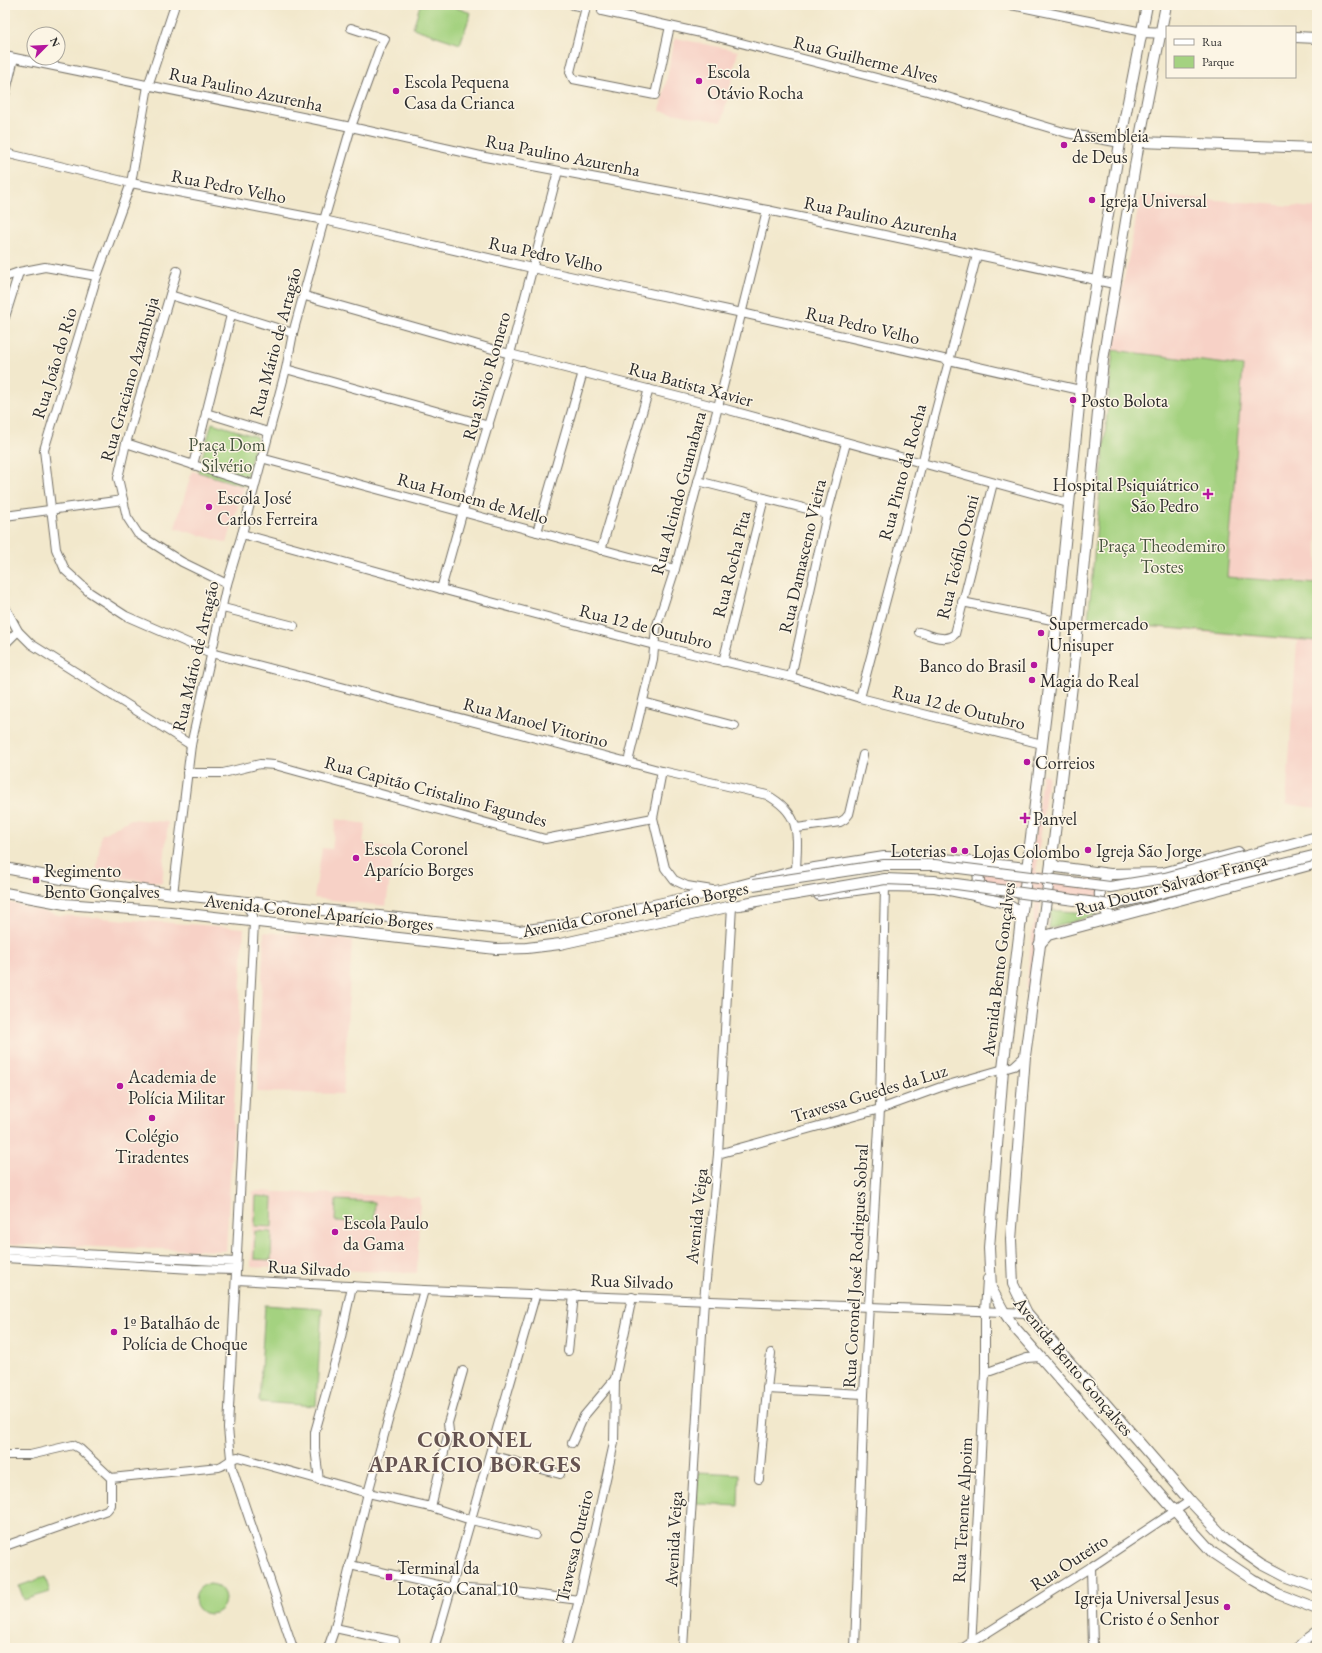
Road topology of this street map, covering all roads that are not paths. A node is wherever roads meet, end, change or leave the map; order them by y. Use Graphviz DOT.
graph roads {
  1 [pos="175,5"];
  2 [pos="573,5"];
  3 [pos="1011,5"];
  4 [pos="1147,5"];
  5 [pos="1166,5"];
  6 [pos="602,11"];
  7 [pos="670,26"];
  8 [pos="351,28"];
  9 [pos="1142,32"];
  10 [pos="1164,33"];
  11 [pos="1296,37"];
  12 [pos="1317,38"];
  13 [pos="5,56"];
  14 [pos="14,58"];
  15 [pos="148,86"];
  16 [pos="5,95"];
  17 [pos="351,127"];
  18 [pos="1139,142"];
  19 [pos="1120,143"];
  20 [pos="1317,148"];
  21 [pos="5,153"];
  22 [pos="558,171"];
  23 [pos="131,183"];
  24 [pos="767,210"];
  25 [pos="324,220"];
  26 [pos="977,255"];
  27 [pos="532,268"];
  28 [pos="177,271"];
  29 [pos="19,272"];
  30 [pos="97,276"];
  31 [pos="5,277"];
  32 [pos="1097,280"];
  33 [pos="1114,284"];
  34 [pos="170,295"];
  35 [pos="305,296"];
  36 [pos="742,313"];
  37 [pos="231,315"];
  38 [pos="5,317"];
  39 [pos="293,333"];
  40 [pos="510,354"];
  41 [pos="948,361"];
  42 [pos="286,369"];
  43 [pos="583,372"];
  44 [pos="649,389"];
  45 [pos="1080,390"];
  46 [pos="718,407"];
  47 [pos="206,413"];
  48 [pos="489,426"];
  49 [pos="268,432"];
  50 [pos="126,443"];
  51 [pos="846,443"];
  52 [pos="262,458"];
  53 [pos="922,464"];
  54 [pos="192,465"];
  55 [pos="698,481"];
  56 [pos="993,483"];
  57 [pos="255,485"];
  58 [pos="764,498"];
  59 [pos="123,500"];
  60 [pos="1068,503"];
  61 [pos="50,509"];
  62 [pos="462,512"];
  63 [pos="827,514"];
  64 [pos="5,516"];
  65 [pos="537,532"];
  66 [pos="242,534"];
  67 [pos="601,550"];
  68 [pos="675,569"];
  69 [pos="227,584"];
  70 [pos="441,589"];
  71 [pos="962,602"];
  72 [pos="5,607"];
  73 [pos="223,608"];
  74 [pos="1057,621"];
  75 [pos="294,626"];
  76 [pos="18,631"];
  77 [pos="919,632"];
  78 [pos="5,644"];
  79 [pos="654,645"];
  80 [pos="211,654"];
  81 [pos="722,662"];
  82 [pos="792,677"];
  83 [pos="860,698"];
  84 [pos="643,702"];
  85 [pos="735,726"];
  86 [pos="1042,744"];
  87 [pos="191,746"];
  88 [pos="863,755"];
  89 [pos="628,762"];
  90 [pos="662,771"];
  91 [pos="188,773"];
  92 [pos="653,818"];
  93 [pos="797,828"];
  94 [pos="1317,832"];
  95 [pos="1317,837"];
  96 [pos="1317,855"];
  97 [pos="973,861"];
  98 [pos="1051,862"];
  99 [pos="1317,863"];
  100 [pos="5,868"];
  101 [pos="1027,868"];
  102 [pos="796,871"];
  103 [pos="1110,874"];
  104 [pos="738,886"];
  105 [pos="885,886"];
  106 [pos="717,891"];
  107 [pos="5,893"];
  108 [pos="173,894"];
  109 [pos="969,894"];
  110 [pos="244,901"];
  111 [pos="732,906"];
  112 [pos="1111,918"];
  113 [pos="254,922"];
  114 [pos="1021,923"];
  115 [pos="1039,945"];
  116 [pos="1025,1056"];
  117 [pos="1003,1069"];
  118 [pos="880,1109"];
  119 [pos="718,1154"];
  120 [pos="989,1248"];
  121 [pos="5,1250"];
  122 [pos="52,1256"];
  123 [pos="5,1258"];
  124 [pos="170,1259"];
  125 [pos="192,1260"];
  126 [pos="146,1262"];
  127 [pos="217,1266"];
  128 [pos="236,1266"];
  129 [pos="170,1268"];
  130 [pos="192,1269"];
  131 [pos="236,1280"];
  132 [pos="352,1286"];
  133 [pos="424,1290"];
  134 [pos="536,1293"];
  135 [pos="574,1295"];
  136 [pos="632,1297"];
  137 [pos="704,1300"];
  138 [pos="868,1307"];
  139 [pos="985,1311"];
  140 [pos="1004,1312"];
  141 [pos="1027,1313"];
  142 [pos="568,1351"];
  143 [pos="770,1352"];
  144 [pos="1040,1357"];
  145 [pos="463,1372"];
  146 [pos="985,1373"];
  147 [pos="615,1379"];
  148 [pos="767,1389"];
  149 [pos="864,1394"];
  150 [pos="572,1443"];
  151 [pos="5,1455"];
  152 [pos="490,1455"];
  153 [pos="231,1461"];
  154 [pos="560,1474"];
  155 [pos="111,1478"];
  156 [pos="759,1479"];
  157 [pos="318,1480"];
  158 [pos="368,1494"];
  159 [pos="1190,1501"];
  160 [pos="431,1507"];
  161 [pos="1175,1511"];
  162 [pos="471,1520"];
  163 [pos="535,1535"];
  164 [pos="5,1546"];
  165 [pos="350,1565"];
  166 [pos="1091,1567"];
  167 [pos="451,1588"];
  168 [pos="1317,1588"];
  169 [pos="579,1600"];
  170 [pos="1317,1608"];
  171 [pos="335,1628"];
  172 [pos="1317,1632"];
  173 [pos="395,1641"];
  174 [pos="971,1646"];
  175 [pos="293,1648"];
  176 [pos="328,1648"];
  177 [pos="434,1648"];
  178 [pos="566,1648"];
  179 [pos="683,1648"];
  180 [pos="855,1648"];
  181 [pos="963,1648"];
  182 [pos="1094,1648"];
  183 [pos="1294,1648"];
  1 -- 15 [label="street, Rua João do Rio"];
  2 -- 7 [label="street"];
  3 -- 9 [label="street"];
  4 -- 9 [label="main road, Avenida Bento Gonçalves"];
  5 -- 10 [label="main road, Avenida Bento Gonçalves"];
  6 -- 7 [label="street, Rua Guilherme Alves"];
  7 -- 19 [label="street, Rua Guilherme Alves"];
  8 -- 17 [label="street, Rua Mário de Artagão"];
  9 -- 10 [label="main road"];
  9 -- 19 [label="main road, Avenida Bento Gonçalves"];
  10 -- 18 [label="main road, Avenida Bento Gonçalves"];
  11 -- 12 [label="main road"];
  13 -- 14 [label="street, Rua Paulino Azurenha"];
  14 -- 15 [label="street, Rua Paulino Azurenha"];
  14 -- 16 [label="street"];
  15 -- 17 [label="street, Rua Paulino Azurenha"];
  15 -- 23 [label="street, Rua João do Rio"];
  17 -- 22 [label="street, Rua Paulino Azurenha"];
  17 -- 25 [label="street, Rua Mário de Artagão"];
  18 -- 20 [label="main road"];
  18 -- 33 [label="main road, Avenida Bento Gonçalves"];
  19 -- 32 [label="main road, Avenida Bento Gonçalves"];
  21 -- 23 [label="street, Rua Pedro Velho"];
  22 -- 24 [label="street, Rua Paulino Azurenha"];
  22 -- 27 [label="street, Rua Silvio Romero"];
  23 -- 25 [label="street, Rua Pedro Velho"];
  23 -- 30 [label="street, Rua João do Rio"];
  24 -- 26 [label="street, Rua Paulino Azurenha"];
  24 -- 36 [label="street, Rua Alcindo Guanabara"];
  25 -- 27 [label="street, Rua Pedro Velho"];
  25 -- 35 [label="street, Rua Mário de Artagão"];
  26 -- 32 [label="street, Rua Paulino Azurenha"];
  26 -- 41 [label="street, Rua Pinto da Rocha"];
  27 -- 36 [label="street, Rua Pedro Velho"];
  27 -- 40 [label="street, Rua Silvio Romero"];
  28 -- 34 [label="street, Rua Graciano Azambuja"];
  29 -- 30 [label="street"];
  29 -- 31 [label="street"];
  29 -- 38 [label="street"];
  30 -- 61 [label="street, Rua João do Rio"];
  32 -- 33 [label="street, Rua Paulino Azurenha"];
  32 -- 45 [label="main road, Avenida Bento Gonçalves"];
  33 -- 98 [label="main road, Avenida Bento Gonçalves"];
  34 -- 37 [label="street"];
  34 -- 50 [label="street, Rua Graciano Azambuja"];
  35 -- 39 [label="street, Rua Mário de Artagão"];
  35 -- 40 [label="street, Rua Batista Xavier"];
  36 -- 41 [label="street, Rua Pedro Velho"];
  36 -- 46 [label="street, Rua Alcindo Guanabara"];
  37 -- 39 [label="street"];
  37 -- 47 [label="street"];
  39 -- 42 [label="street, Rua Mário de Artagão"];
  40 -- 43 [label="street, Rua Batista Xavier"];
  40 -- 48 [label="street, Rua Silvio Romero"];
  41 -- 45 [label="street, Rua Pedro Velho"];
  41 -- 53 [label="street, Rua Pinto da Rocha"];
  42 -- 48 [label="street"];
  42 -- 49 [label="street, Rua Mário de Artagão"];
  43 -- 44 [label="street, Rua Batista Xavier"];
  43 -- 65 [label="street"];
  44 -- 46 [label="street, Rua Batista Xavier"];
  44 -- 67 [label="street"];
  45 -- 60 [label="main road, Avenida Bento Gonçalves"];
  46 -- 51 [label="street, Rua Batista Xavier"];
  46 -- 55 [label="street, Rua Alcindo Guanabara"];
  47 -- 49 [label="street"];
  47 -- 54 [label="street"];
  48 -- 62 [label="street, Rua Silvio Romero"];
  49 -- 52 [label="street, Rua Mário de Artagão"];
  50 -- 54 [label="street"];
  50 -- 59 [label="street, Rua Graciano Azambuja"];
  51 -- 53 [label="street, Rua Batista Xavier"];
  51 -- 63 [label="street, Rua Damasceno Vieira"];
  52 -- 57 [label="street, Rua Mário de Artagão"];
  52 -- 62 [label="street, Rua Homem de Mello"];
  53 -- 56 [label="street, Rua Batista Xavier"];
  53 -- 83 [label="street, Rua Pinto da Rocha"];
  54 -- 57 [label="street"];
  55 -- 58 [label="street"];
  55 -- 68 [label="street, Rua Alcindo Guanabara"];
  56 -- 60 [label="street, Rua Batista Xavier"];
  56 -- 71 [label="street, Rua Teófilo Otoni"];
  57 -- 66 [label="street, Rua Mário de Artagão"];
  58 -- 63 [label="street"];
  58 -- 81 [label="street, Rua Rocha Pita"];
  59 -- 61 [label="street"];
  59 -- 69 [label="street, Rua Graciano Azambuja"];
  60 -- 74 [label="main road, Avenida Bento Gonçalves"];
  61 -- 64 [label="street"];
  61 -- 80 [label="street, Rua João do Rio"];
  62 -- 65 [label="street, Rua Homem de Mello"];
  62 -- 70 [label="street, Rua Silvio Romero"];
  63 -- 82 [label="street, Rua Damasceno Vieira"];
  65 -- 67 [label="street, Rua Homem de Mello"];
  66 -- 69 [label="street, Rua Mário de Artagão"];
  66 -- 70 [label="street, Rua 12 de Outubro"];
  67 -- 68 [label="street, Rua Homem de Mello"];
  68 -- 79 [label="street, Rua Alcindo Guanabara"];
  69 -- 73 [label="street, Rua Mário de Artagão"];
  70 -- 79 [label="street, Rua 12 de Outubro"];
  71 -- 74 [label="street"];
  71 -- 77 [label="street, Rua Teófilo Otoni"];
  72 -- 76 [label="street"];
  73 -- 75 [label="street"];
  73 -- 80 [label="street, Rua Mário de Artagão"];
  74 -- 86 [label="main road, Avenida Bento Gonçalves"];
  76 -- 78 [label="street"];
  76 -- 87 [label="street"];
  79 -- 81 [label="street, Rua 12 de Outubro"];
  79 -- 84 [label="street, Rua Alcindo Guanabara"];
  80 -- 87 [label="street, Rua Mário de Artagão"];
  80 -- 89 [label="street, Rua Manoel Vitorino"];
  81 -- 82 [label="street, Rua 12 de Outubro"];
  82 -- 83 [label="street, Rua 12 de Outubro"];
  83 -- 86 [label="street, Rua 12 de Outubro"];
  84 -- 85 [label="street"];
  84 -- 89 [label="street, Rua Alcindo Guanabara"];
  86 -- 101 [label="main road, Avenida Bento Gonçalves"];
  87 -- 91 [label="street, Rua Mário de Artagão"];
  88 -- 93 [label="street"];
  89 -- 90 [label="street, Rua Manoel Vitorino"];
  90 -- 92 [label="street"];
  90 -- 93 [label="street, Rua Manoel Vitorino"];
  91 -- 92 [label="street, Rua Capitão Cristalino Fagundes"];
  91 -- 108 [label="street, Rua Mário de Artagão"];
  92 -- 106 [label="street"];
  93 -- 102 [label="street"];
  94 -- 103 [label="main road, Rua Doutor Salvador França"];
  95 -- 104 [label="main road, bridge"];
  96 -- 111 [label="main road, bridge"];
  97 -- 101 [label="main road, Avenida Coronel Aparício Borges"];
  97 -- 102 [label="main road, Avenida Coronel Aparício Borges"];
  97 -- 109 [label="main road"];
  98 -- 103 [label="main road, Rua Doutor Salvador França"];
  98 -- 115 [label="main road, Avenida Bento Gonçalves"];
  99 -- 112 [label="main road, Rua Doutor Salvador França"];
  100 -- 108 [label="main road, Avenida Coronel Aparício Borges"];
  101 -- 114 [label="main road, Avenida Bento Gonçalves"];
  102 -- 104 [label="main road, Avenida Coronel Aparício Borges"];
  103 -- 112 [label="main road"];
  104 -- 106 [label="main road, Avenida Coronel Aparício Borges"];
  105 -- 109 [label="main road, Avenida Coronel Aparício Borges"];
  105 -- 111 [label="main road, Avenida Coronel Aparício Borges"];
  105 -- 118 [label="street, Rua Coronel José Rodrigues Sobral"];
  106 -- 110 [label="main road, Avenida Coronel Aparício Borges"];
  107 -- 113 [label="main road, Avenida Coronel Aparício Borges"];
  108 -- 110 [label="main road, Avenida Coronel Aparício Borges"];
  109 -- 114 [label="main road, Avenida Coronel Aparício Borges"];
  110 -- 113 [label="street"];
  111 -- 113 [label="main road, Avenida Coronel Aparício Borges"];
  111 -- 119 [label="street, Avenida Veiga"];
  112 -- 115 [label="main road, Rua Doutor Salvador França"];
  113 -- 128 [label="street"];
  114 -- 117 [label="main road, Avenida Bento Gonçalves"];
  115 -- 116 [label="main road, Avenida Bento Gonçalves"];
  116 -- 117 [label="street, Travessa Guedes da Luz"];
  116 -- 141 [label="main road, Avenida Bento Gonçalves"];
  117 -- 118 [label="street, Travessa Guedes da Luz"];
  117 -- 120 [label="main road, Avenida Bento Gonçalves"];
  118 -- 119 [label="street, Travessa Guedes da Luz"];
  118 -- 138 [label="street, Rua Coronel José Rodrigues Sobral"];
  119 -- 137 [label="street, Avenida Veiga"];
  120 -- 139 [label="street, Rua Tenente Alpoim"];
  120 -- 140 [label="main road, Avenida Bento Gonçalves"];
  121 -- 122 [label="street"];
  122 -- 123 [label="street"];
  122 -- 126 [label="street"];
  124 -- 125 [label="street"];
  124 -- 126 [label="street"];
  124 -- 129 [label="street"];
  125 -- 127 [label="street"];
  125 -- 130 [label="street"];
  126 -- 129 [label="street"];
  127 -- 128 [label="street"];
  127 -- 130 [label="street"];
  128 -- 131 [label="street"];
  129 -- 130 [label="street"];
  131 -- 132 [label="street, Rua Silvado"];
  131 -- 153 [label="street"];
  132 -- 133 [label="street, Rua Silvado"];
  132 -- 157 [label="street"];
  133 -- 134 [label="street, Rua Silvado"];
  133 -- 158 [label="street"];
  134 -- 135 [label="street, Rua Silvado"];
  134 -- 152 [label="street"];
  135 -- 136 [label="street, Rua Silvado"];
  135 -- 142 [label="street"];
  136 -- 137 [label="street, Rua Silvado"];
  136 -- 147 [label="street, Travessa Outeiro"];
  137 -- 138 [label="street, Rua Silvado"];
  137 -- 179 [label="street, Avenida Veiga"];
  138 -- 139 [label="street, Rua Silvado"];
  138 -- 149 [label="street, Rua Coronel José Rodrigues Sobral"];
  139 -- 140 [label="street, Rua Silvado"];
  139 -- 146 [label="street, Rua Tenente Alpoim"];
  140 -- 141 [label="street, Rua Silvado"];
  140 -- 144 [label="main road, Avenida Bento Gonçalves"];
  141 -- 159 [label="main road, Avenida Bento Gonçalves"];
  143 -- 148 [label="street"];
  144 -- 146 [label="street"];
  144 -- 161 [label="main road, Avenida Bento Gonçalves"];
  145 -- 160 [label="street"];
  146 -- 174 [label="street, Rua Tenente Alpoim"];
  147 -- 150 [label="street"];
  147 -- 169 [label="street, Travessa Outeiro"];
  148 -- 149 [label="street"];
  148 -- 156 [label="street"];
  149 -- 180 [label="street, Rua Coronel José Rodrigues Sobral"];
  151 -- 155 [label="street"];
  152 -- 154 [label="street"];
  152 -- 162 [label="street"];
  153 -- 155 [label="street"];
  153 -- 157 [label="street"];
  153 -- 175 [label="street"];
  155 -- 164 [label="street"];
  157 -- 158 [label="street"];
  158 -- 160 [label="street"];
  158 -- 165 [label="street"];
  159 -- 161 [label="street, Rua Outeiro"];
  159 -- 168 [label="main road, Avenida Bento Gonçalves"];
  160 -- 162 [label="street"];
  161 -- 166 [label="street, Rua Outeiro"];
  161 -- 170 [label="main road, Avenida Bento Gonçalves"];
  162 -- 163 [label="street"];
  162 -- 167 [label="street"];
  165 -- 167 [label="street"];
  165 -- 171 [label="street"];
  166 -- 174 [label="street, Rua Outeiro"];
  166 -- 182 [label="street"];
  167 -- 169 [label="street"];
  167 -- 177 [label="street"];
  169 -- 178 [label="street, Travessa Outeiro"];
  171 -- 173 [label="street"];
  171 -- 176 [label="street"];
  172 -- 183 [label="street"];
  174 -- 181 [label="street, Rua Outeiro"];
}
